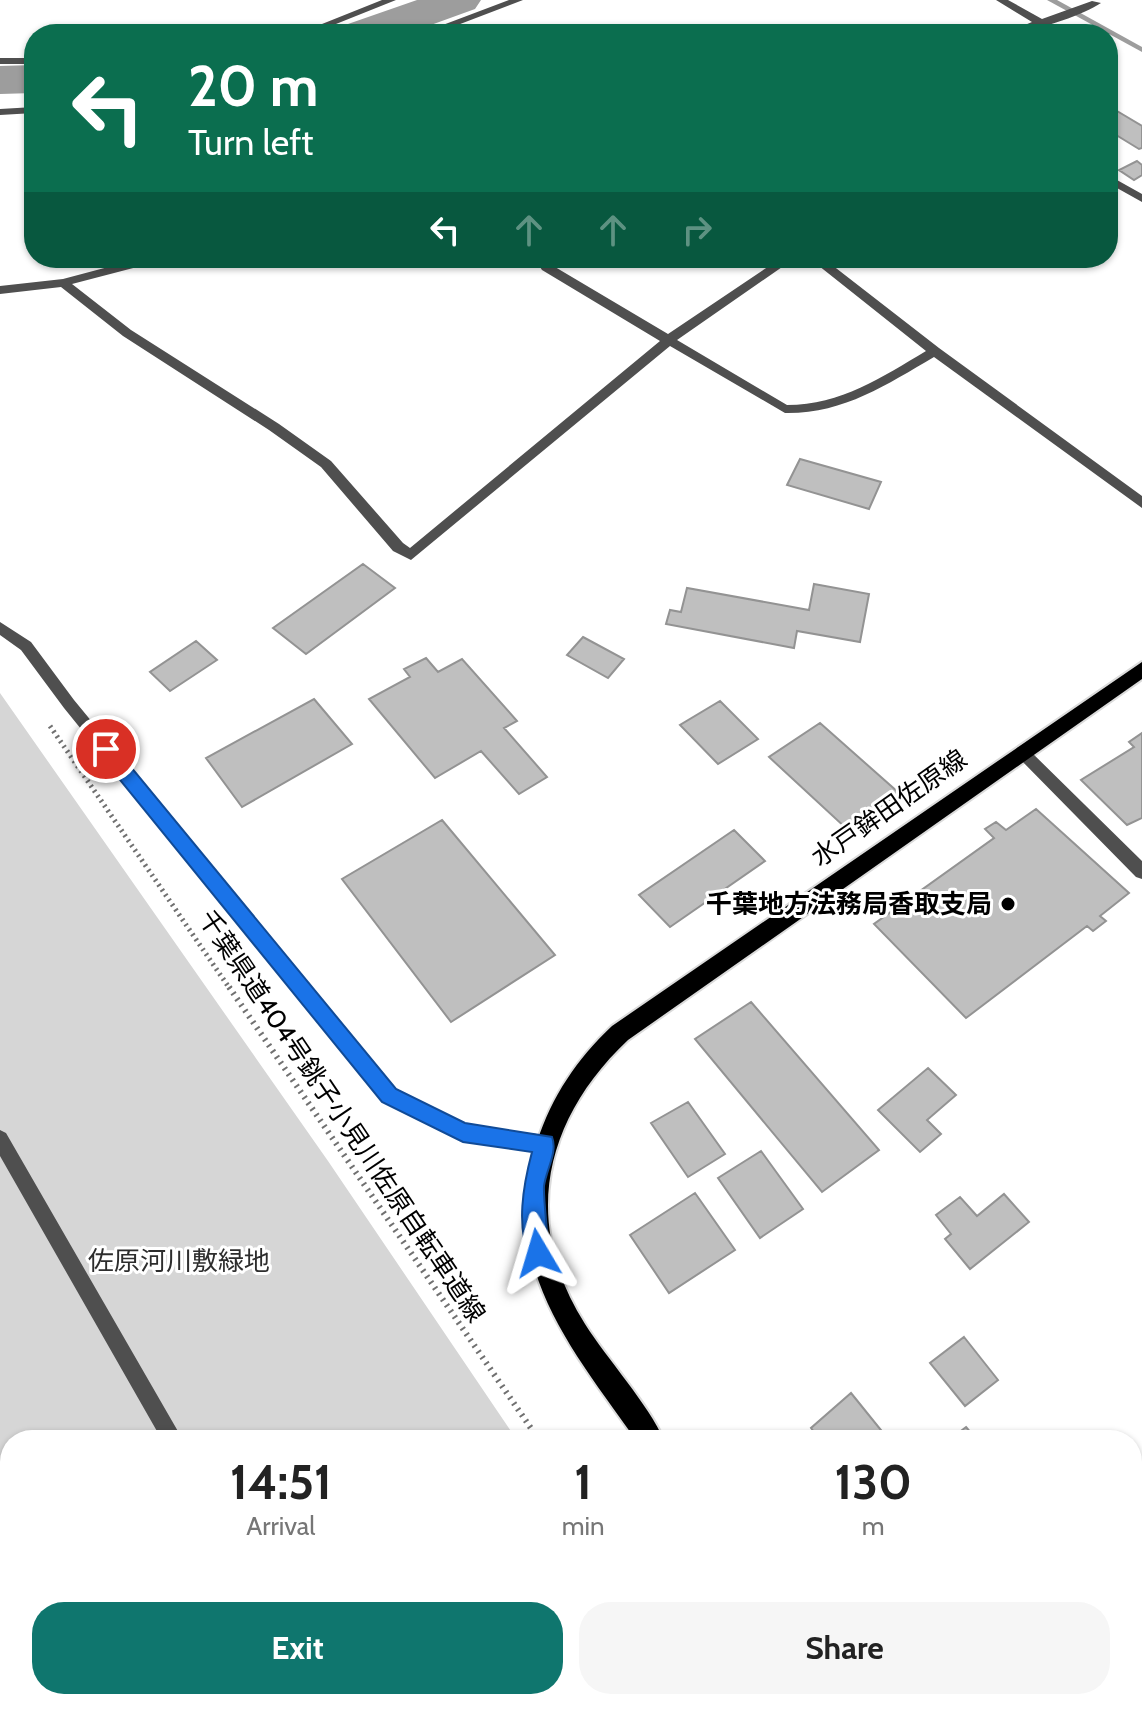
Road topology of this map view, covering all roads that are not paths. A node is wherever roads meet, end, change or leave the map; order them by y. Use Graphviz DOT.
graph roads {
  1 [pos="391,0"];
  2 [pos="518,0"];
  3 [pos="1001,0"];
  4 [pos="1093,2"];
  5 [pos="1048,22"];
  6 [pos="328,24"];
  7 [pos="452,24"];
  8 [pos="1042,24"];
  9 [pos="0,61"];
  10 [pos="24,61"];
  11 [pos="24,111"];
  12 [pos="0,112"];
  13 [pos="1118,184"];
  14 [pos="1142,199"];
  15 [pos="119,268"];
  16 [pos="548,268"];
  17 [pos="774,268"];
  18 [pos="828,268"];
  19 [pos="63,283"];
  20 [pos="0,290"];
  21 [pos="668,342"];
  22 [pos="935,351"];
  23 [pos="1142,503"];
  24 [pos="0,628"];
  25 [pos="1142,669"];
  26 [pos="1022,752"];
  27 [pos="1142,872"];
  28 [pos="545,1144"];
  29 [pos="2,1145"];
  30 [pos="167,1430"];
  31 [pos="644,1430"];
  1 -- 6 [label="street"];
  2 -- 7 [label="street"];
  3 -- 5 [label="street"];
  4 -- 5 [label="street"];
  5 -- 8 [label="street"];
  9 -- 10 [label="street"];
  11 -- 12 [label="street"];
  13 -- 14 [label="street"];
  15 -- 19 [label="street"];
  16 -- 21 [label="street"];
  17 -- 21 [label="street"];
  18 -- 22 [label="street"];
  19 -- 20 [label="street"];
  19 -- 21 [label="street"];
  21 -- 22 [label="street"];
  22 -- 23 [label="street"];
  24 -- 28 [label="street"];
  25 -- 26 [label="main road, 水戸鉾田佐原線"];
  26 -- 27 [label="street"];
  26 -- 28 [label="main road, 水戸鉾田佐原線"];
  28 -- 31 [label="main road, 水戸鉾田佐原線"];
  29 -- 30 [label="street"];
}
